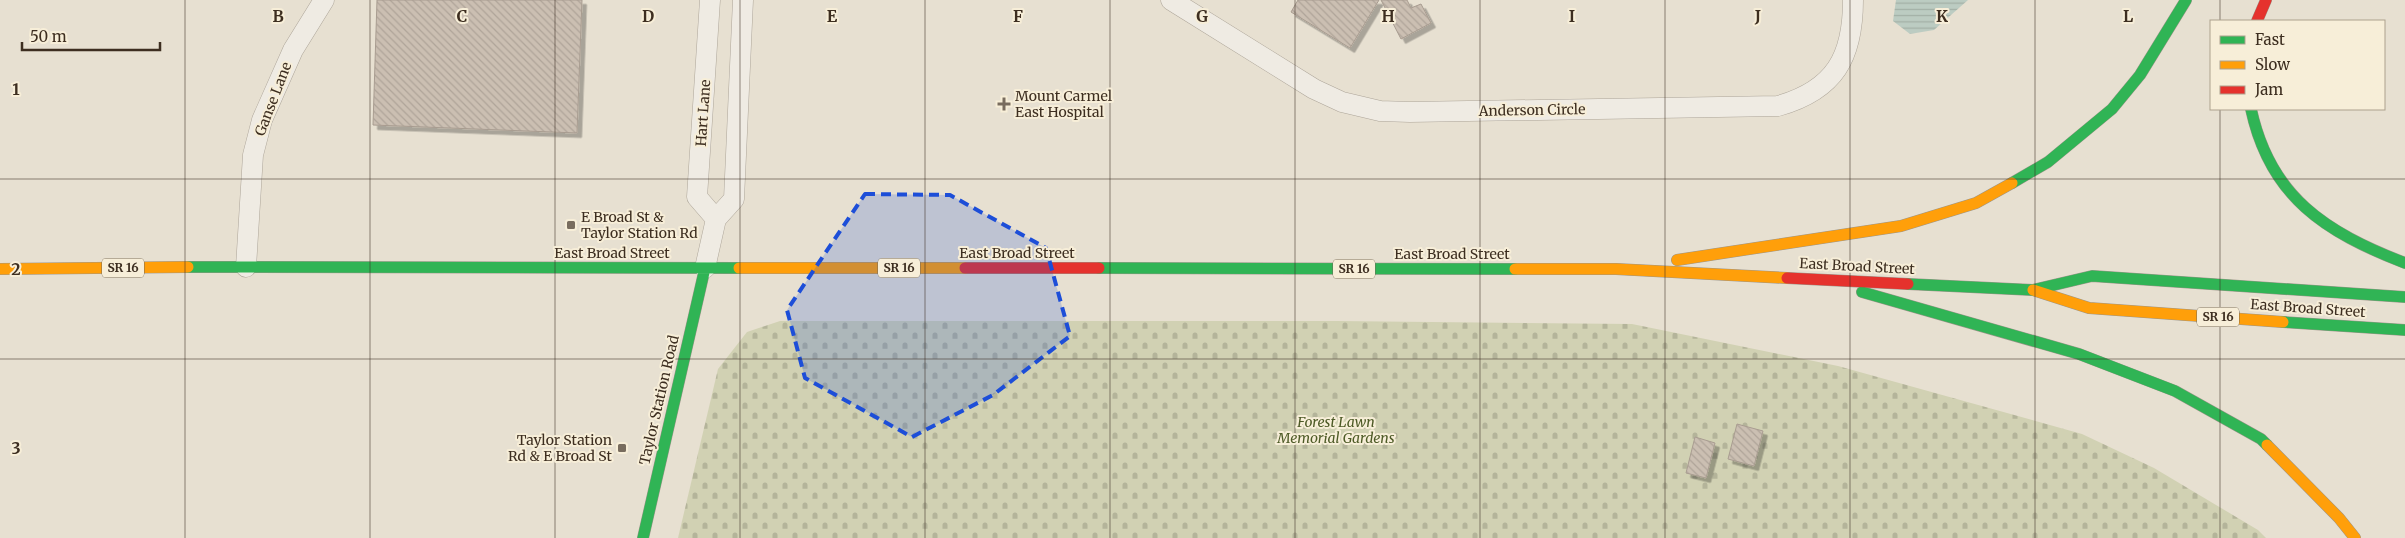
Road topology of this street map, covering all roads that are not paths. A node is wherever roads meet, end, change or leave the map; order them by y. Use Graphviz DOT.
graph roads {
  1 [pos="324,0"];
  2 [pos="710,0"];
  3 [pos="743,0"];
  4 [pos="1171,0"];
  5 [pos="1853,0"];
  6 [pos="2186,0"];
  7 [pos="2266,0"];
  8 [pos="2257,20"];
  9 [pos="2251,110"];
  10 [pos="716,219"];
  11 [pos="2405,263"];
  12 [pos="246,266"];
  13 [pos="704,268"];
  14 [pos="0,269"];
  15 [pos="1616,269"];
  16 [pos="1812,278"];
  17 [pos="2033,290"];
  18 [pos="2405,297"];
  19 [pos="2405,330"];
  20 [pos="643,538"];
  21 [pos="2355,538"];
  1 -- 12 [label="street, Ganse Lane"];
  2 -- 10 [label="street, Hart Lane"];
  3 -- 10 [label="street"];
  4 -- 5 [label="street, Anderson Circle"];
  6 -- 15 [label="main road"];
  7 -- 8 [label="main road"];
  9 -- 11 [label="main road"];
  10 -- 13 [label="street"];
  12 -- 13 [label="main road, East Broad Street / SR 16"];
  12 -- 14 [label="main road, East Broad Street / SR 16"];
  13 -- 15 [label="main road, East Broad Street / SR 16"];
  13 -- 20 [label="main road, Taylor Station Road"];
  15 -- 16 [label="main road, East Broad Street / SR 16"];
  16 -- 17 [label="main road, East Broad Street / SR 16"];
  16 -- 21 [label="main road"];
  17 -- 18 [label="main road, East Broad Street / SR 16"];
  17 -- 19 [label="main road, East Broad Street / SR 16"];
}
